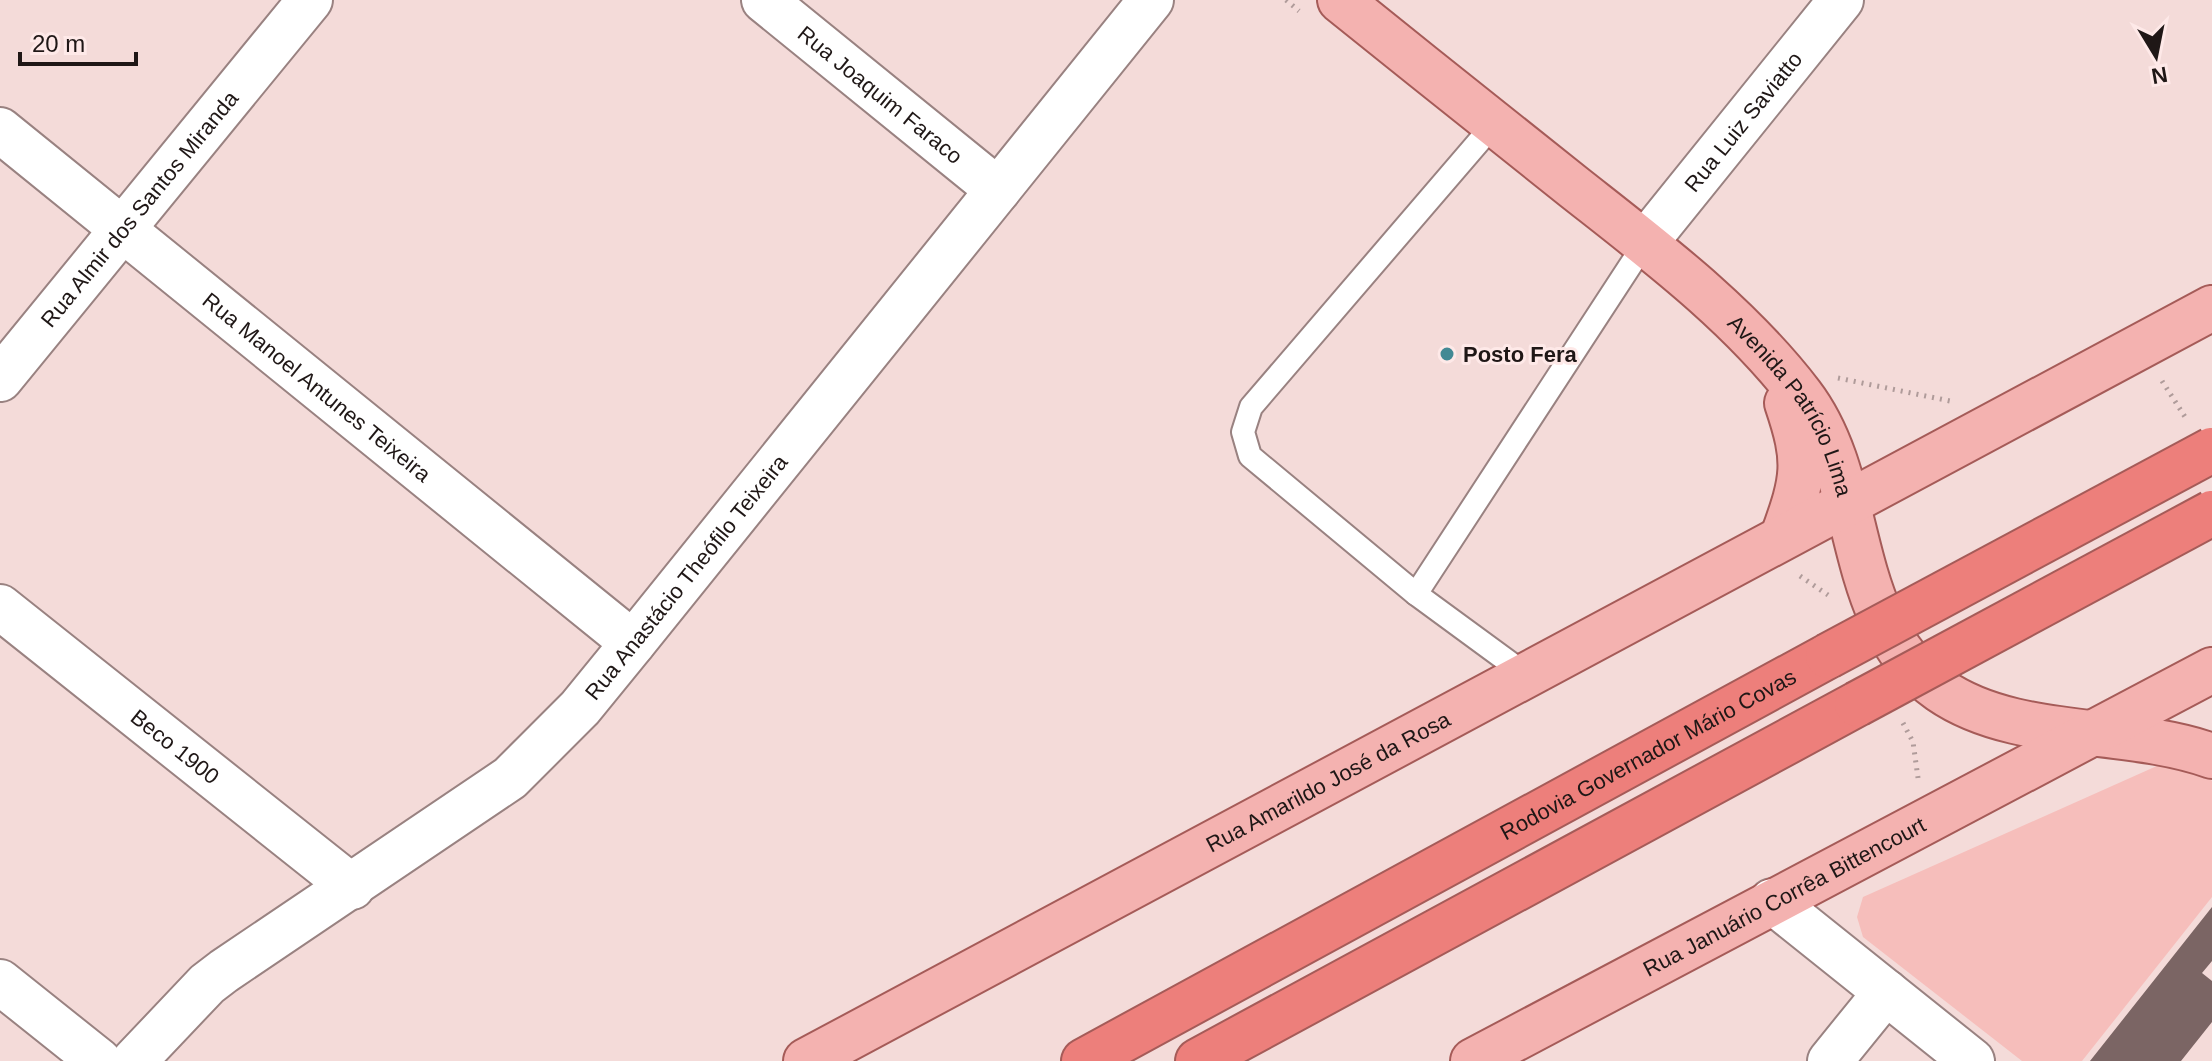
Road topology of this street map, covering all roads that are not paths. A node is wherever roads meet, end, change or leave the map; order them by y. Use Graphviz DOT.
graph roads {
  1 [pos="310,0"];
  2 [pos="764,0"];
  3 [pos="1151,0"];
  4 [pos="1841,0"];
  5 [pos="1325,10"];
  6 [pos="1494,124"];
  7 [pos="0,130"];
  8 [pos="998,190"];
  9 [pos="123,229"];
  10 [pos="1645,243"];
  11 [pos="2212,308"];
  12 [pos="1773,359"];
  13 [pos="0,379"];
  14 [pos="2204,441"];
  15 [pos="1849,500"];
  16 [pos="2212,513"];
  17 [pos="1783,536"];
  18 [pos="1416,594"];
  19 [pos="0,607"];
  20 [pos="633,643"];
  21 [pos="2212,670"];
  22 [pos="1525,674"];
  23 [pos="2096,731"];
  24 [pos="2212,756"];
  25 [pos="352,887"];
  26 [pos="1772,901"];
  27 [pos="0,982"];
  28 [pos="1886,992"];
  29 [pos="99,1061"];
  30 [pos="134,1061"];
  31 [pos="806,1061"];
  32 [pos="1084,1061"];
  33 [pos="1198,1061"];
  34 [pos="1473,1061"];
  35 [pos="1830,1061"];
  36 [pos="1972,1061"];
  1 -- 9 [label="street, Rua Almir dos Santos Miranda"];
  2 -- 8 [label="street, Rua Joaquim Faraco"];
  3 -- 8 [label="street, Rua Anastácio Theófilo Teixeira"];
  4 -- 10 [label="street, Rua Luiz Saviatto"];
  5 -- 6 [label="main road, Avenida Patrício Lima"];
  6 -- 10 [label="main road, Avenida Patrício Lima"];
  6 -- 18 [label="lane"];
  7 -- 9 [label="street, Rua Manoel Antunes Teixeira"];
  8 -- 20 [label="street, Rua Anastácio Theófilo Teixeira"];
  9 -- 13 [label="street, Rua Almir dos Santos Miranda"];
  9 -- 20 [label="street, Rua Manoel Antunes Teixeira"];
  10 -- 12 [label="main road, Avenida Patrício Lima"];
  10 -- 18 [label="lane"];
  11 -- 15 [label="main road, Rua Amarildo José da Rosa"];
  12 -- 15 [label="main road, Avenida Patrício Lima"];
  12 -- 17 [label="main road"];
  14 -- 32 [label="highway, Rodovia Governador Mário Covas, bridge"];
  15 -- 17 [label="main road, Rua Amarildo José da Rosa"];
  15 -- 23 [label="main road, Avenida Patrício Lima"];
  16 -- 33 [label="highway, bridge"];
  17 -- 22 [label="main road, Rua Amarildo José da Rosa"];
  18 -- 22 [label="lane"];
  19 -- 25 [label="street, Beco 1900"];
  20 -- 25 [label="street, Rua Anastácio Theófilo Teixeira"];
  21 -- 23 [label="main road, Rua Januário Corrêa Bittencourt"];
  22 -- 31 [label="main road, Rua Amarildo José da Rosa"];
  23 -- 24 [label="main road, Avenida Patrício Lima"];
  23 -- 26 [label="main road, Rua Januário Corrêa Bittencourt"];
  25 -- 30 [label="street, Rua Anastácio Theófilo Teixeira"];
  26 -- 28 [label="street"];
  26 -- 34 [label="main road, Rua Januário Corrêa Bittencourt"];
  27 -- 29 [label="street"];
  28 -- 35 [label="street"];
  28 -- 36 [label="street"];
}
